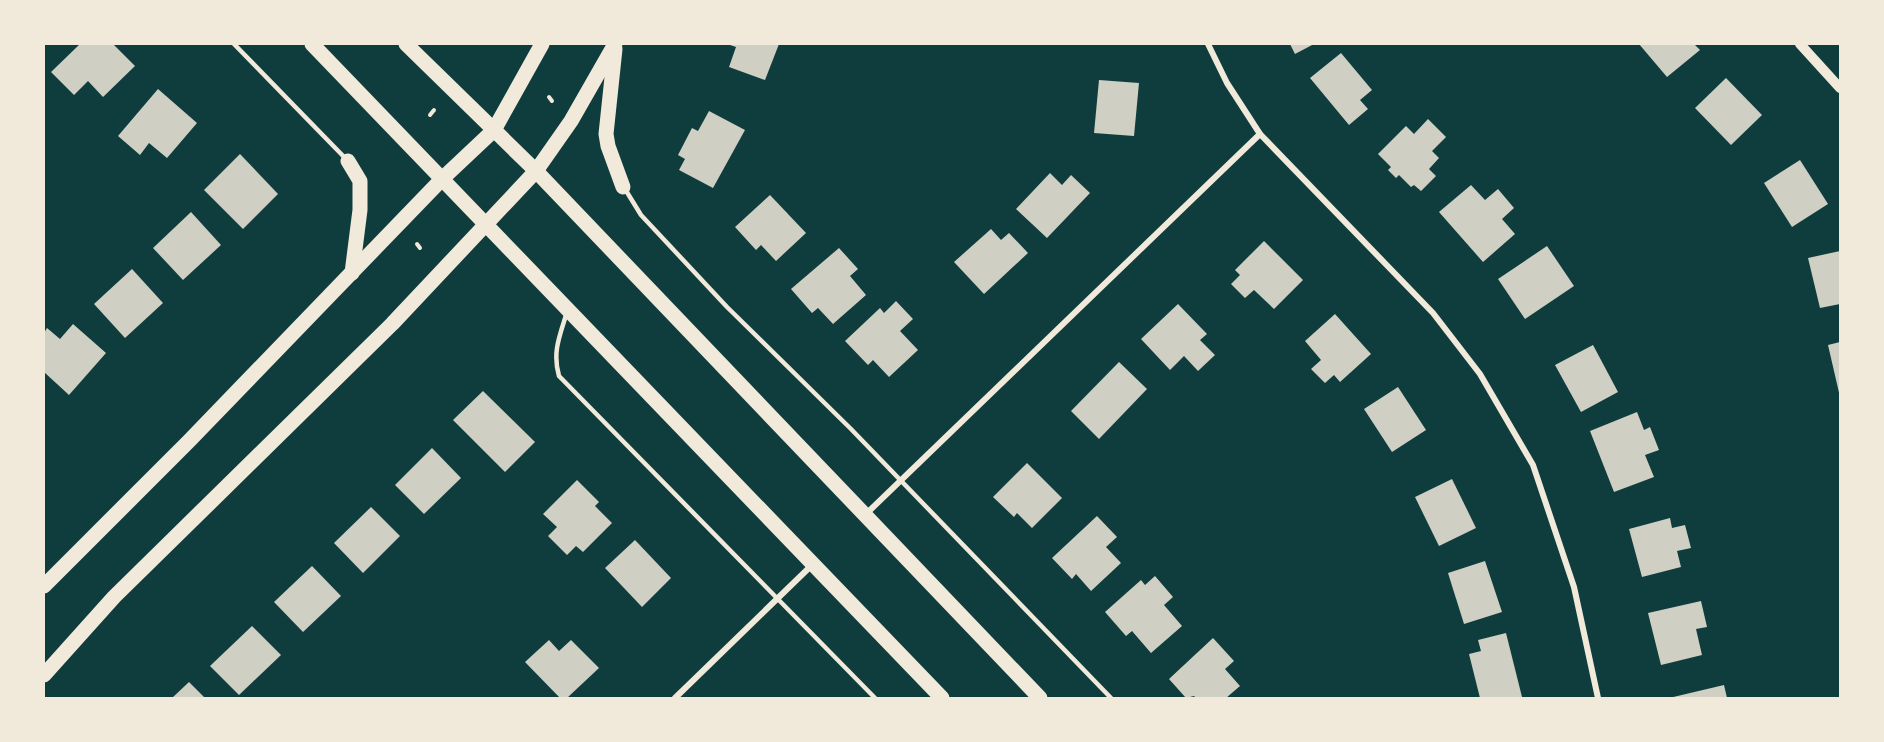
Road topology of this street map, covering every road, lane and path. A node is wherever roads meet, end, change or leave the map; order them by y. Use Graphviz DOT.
graph roads {
  1 [pos="234,44"];
  2 [pos="312,44"];
  3 [pos="406,44"];
  4 [pos="542,44"];
  5 [pos="615,44"];
  6 [pos="1208,44"];
  7 [pos="1800,44"];
  8 [pos="1840,88"];
  9 [pos="434,110"];
  10 [pos="430,115"];
  11 [pos="494,130"];
  12 [pos="1260,134"];
  13 [pos="348,161"];
  14 [pos="536,171"];
  15 [pos="443,178"];
  16 [pos="623,187"];
  17 [pos="486,222"];
  18 [pos="352,273"];
  19 [pos="568,310"];
  20 [pos="900,481"];
  21 [pos="864,516"];
  22 [pos="813,565"];
  23 [pos="44,586"];
  24 [pos="778,599"];
  25 [pos="44,675"];
  26 [pos="675,699"];
  27 [pos="875,699"];
  28 [pos="942,699"];
  29 [pos="1040,699"];
  30 [pos="1111,699"];
  31 [pos="1598,699"];
  1 -- 13 [label="lane"];
  2 -- 15 [label="main road"];
  3 -- 11 [label="main road"];
  4 -- 11 [label="main road"];
  5 -- 14 [label="main road"];
  5 -- 16 [label="main road"];
  6 -- 12 [label="street"];
  7 -- 8 [label="street"];
  9 -- 10 [label="path"];
  11 -- 14 [label="main road"];
  11 -- 15 [label="main road"];
  12 -- 20 [label="street"];
  12 -- 31 [label="street"];
  13 -- 18 [label="main road"];
  14 -- 17 [label="main road"];
  14 -- 21 [label="main road"];
  15 -- 17 [label="main road"];
  15 -- 18 [label="main road"];
  16 -- 20 [label="lane"];
  17 -- 19 [label="main road"];
  17 -- 25 [label="main road"];
  18 -- 23 [label="main road"];
  19 -- 22 [label="main road"];
  19 -- 24 [label="lane"];
  20 -- 21 [label="street"];
  20 -- 30 [label="lane"];
  21 -- 29 [label="main road"];
  22 -- 24 [label="street"];
  22 -- 28 [label="main road"];
  24 -- 26 [label="street"];
  24 -- 27 [label="lane"];
}
